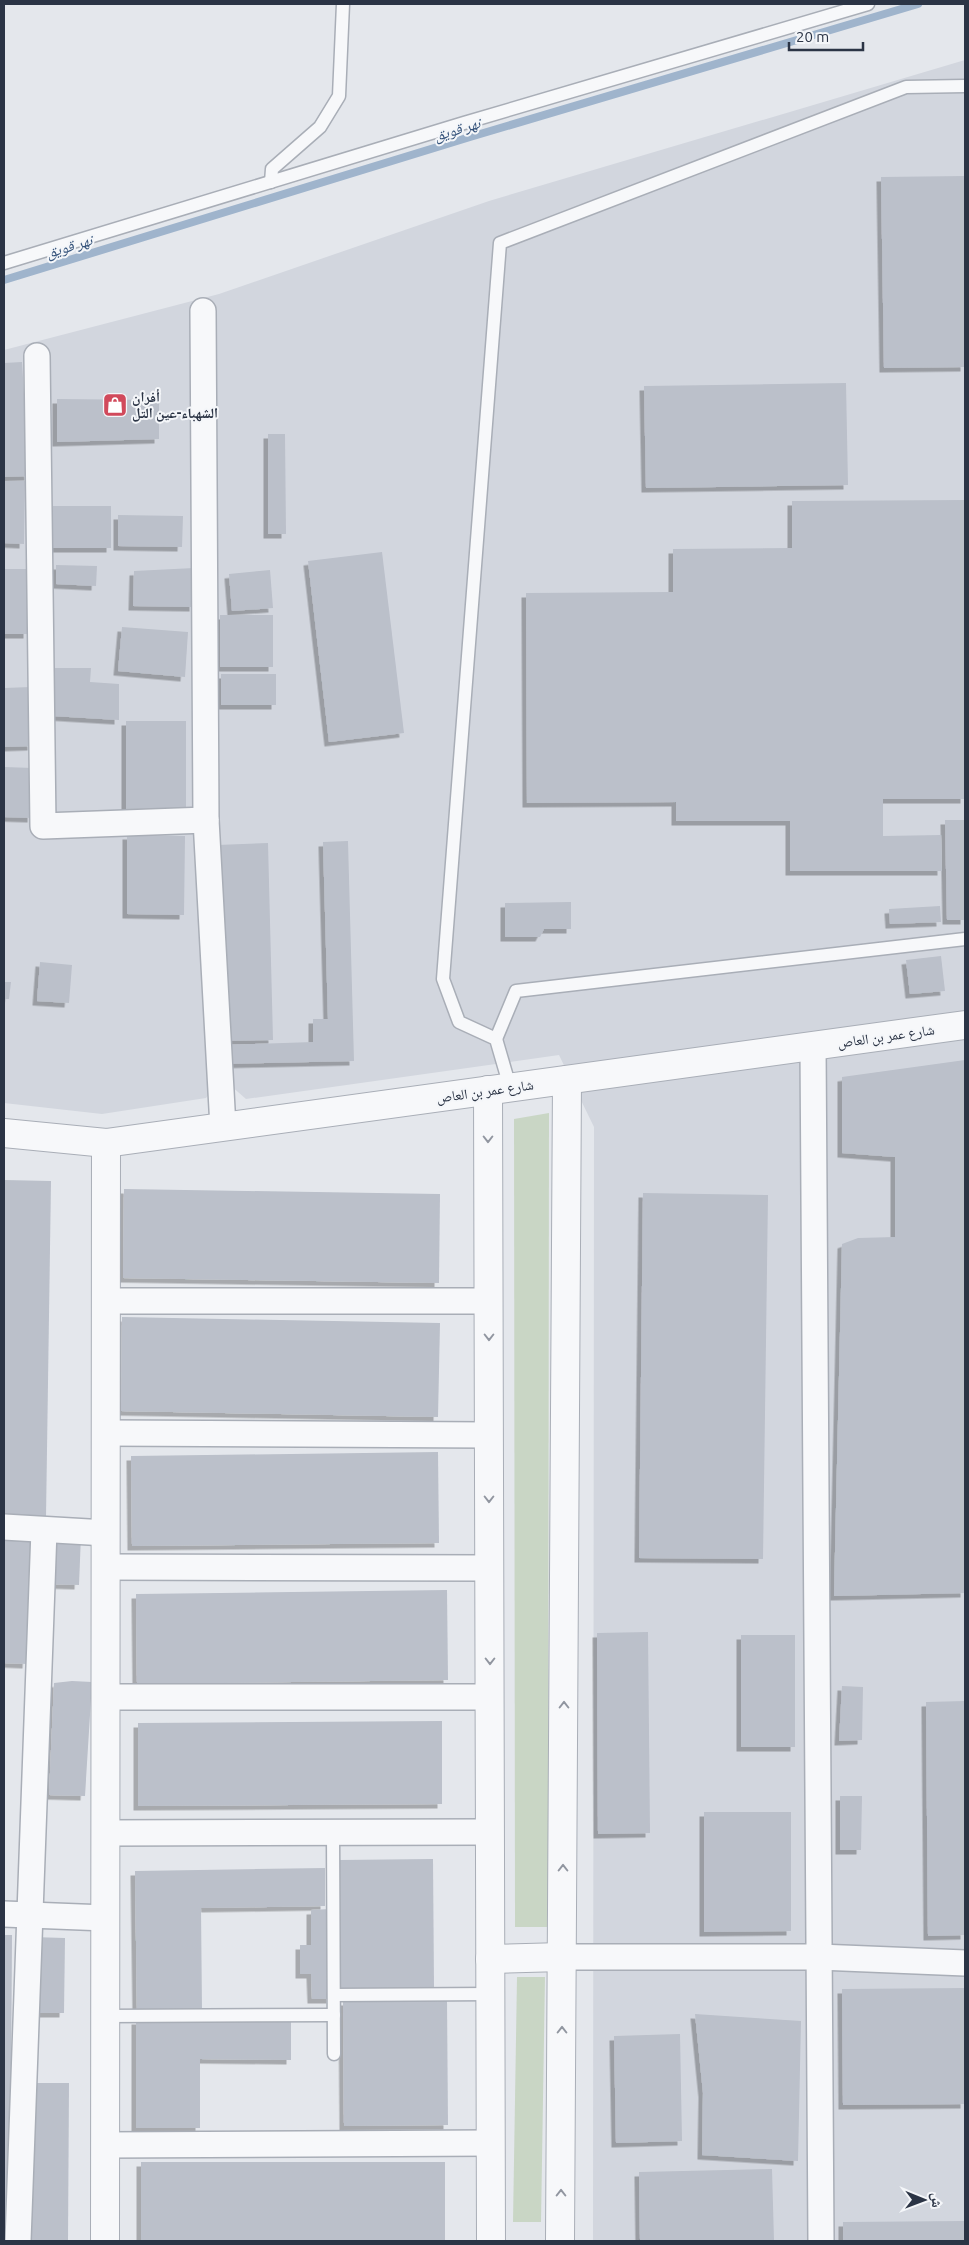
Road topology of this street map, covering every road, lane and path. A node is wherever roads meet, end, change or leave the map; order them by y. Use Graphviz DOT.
graph roads {
  1 [pos="343,4"];
  2 [pos="868,4"];
  3 [pos="965,86"];
  4 [pos="271,182"];
  5 [pos="4,263"];
  6 [pos="202,311"];
  7 [pos="37,356"];
  8 [pos="206,820"];
  9 [pos="965,940"];
  10 [pos="965,1025"];
  11 [pos="496,1039"];
  12 [pos="812,1046"];
  13 [pos="567,1080"];
  14 [pos="499,1089"];
  15 [pos="223,1126"];
  16 [pos="4,1133"];
  17 [pos="106,1143"];
  18 [pos="106,1301"];
  19 [pos="489,1301"];
  20 [pos="106,1433"];
  21 [pos="489,1434"];
  22 [pos="4,1527"];
  23 [pos="44,1530"];
  24 [pos="106,1533"];
  25 [pos="106,1567"];
  26 [pos="489,1568"];
  27 [pos="106,1697"];
  28 [pos="490,1697"];
  29 [pos="490,1832"];
  30 [pos="106,1833"];
  31 [pos="333,1833"];
  32 [pos="4,1914"];
  33 [pos="30,1915"];
  34 [pos="106,1918"];
  35 [pos="562,1957"];
  36 [pos="819,1957"];
  37 [pos="490,1959"];
  38 [pos="965,1963"];
  39 [pos="490,1994"];
  40 [pos="334,1995"];
  41 [pos="334,2014"];
  42 [pos="106,2016"];
  43 [pos="334,2054"];
  44 [pos="491,2143"];
  45 [pos="106,2145"];
  46 [pos="18,2241"];
  47 [pos="106,2241"];
  48 [pos="491,2241"];
  49 [pos="560,2241"];
  50 [pos="821,2241"];
  1 -- 4 [label="lane"];
  2 -- 4 [label="lane"];
  3 -- 11 [label="lane"];
  4 -- 5 [label="lane"];
  6 -- 8 [label="street"];
  7 -- 8 [label="street"];
  8 -- 15 [label="street"];
  9 -- 11 [label="lane"];
  10 -- 12 [label="street, شارع عمر بن العاص"];
  11 -- 14 [label="lane"];
  12 -- 13 [label="street, شارع عمر بن العاص"];
  12 -- 36 [label="street"];
  13 -- 14 [label="street, شارع عمر بن العاص"];
  35 -- 13 [label="street, one-way"];
  14 -- 15 [label="street, شارع عمر بن العاص"];
  14 -- 19 [label="street, one-way"];
  15 -- 17 [label="street, شارع عمر بن العاص"];
  16 -- 17 [label="street, شارع عمر بن العاص"];
  17 -- 18 [label="street"];
  18 -- 19 [label="street"];
  18 -- 20 [label="street"];
  19 -- 21 [label="street, one-way"];
  20 -- 21 [label="street"];
  20 -- 24 [label="street"];
  21 -- 26 [label="street, one-way"];
  22 -- 23 [label="street"];
  23 -- 24 [label="street"];
  23 -- 33 [label="street"];
  24 -- 25 [label="street"];
  25 -- 26 [label="street"];
  25 -- 27 [label="street"];
  26 -- 28 [label="street, one-way"];
  27 -- 28 [label="street"];
  27 -- 30 [label="street"];
  28 -- 29 [label="street"];
  29 -- 31 [label="street"];
  29 -- 37 [label="street"];
  30 -- 31 [label="street"];
  30 -- 34 [label="street"];
  31 -- 40 [label="lane"];
  32 -- 33 [label="street"];
  33 -- 34 [label="street"];
  33 -- 46 [label="street"];
  34 -- 42 [label="street"];
  35 -- 36 [label="street"];
  35 -- 37 [label="street"];
  49 -- 35 [label="street, one-way"];
  36 -- 38 [label="street"];
  36 -- 50 [label="street"];
  37 -- 39 [label="street"];
  39 -- 40 [label="lane"];
  39 -- 44 [label="street"];
  40 -- 41 [label="lane"];
  41 -- 42 [label="lane"];
  41 -- 43 [label="lane"];
  42 -- 45 [label="street"];
  44 -- 45 [label="street"];
  44 -- 48 [label="street"];
  45 -- 47 [label="street"];
}
